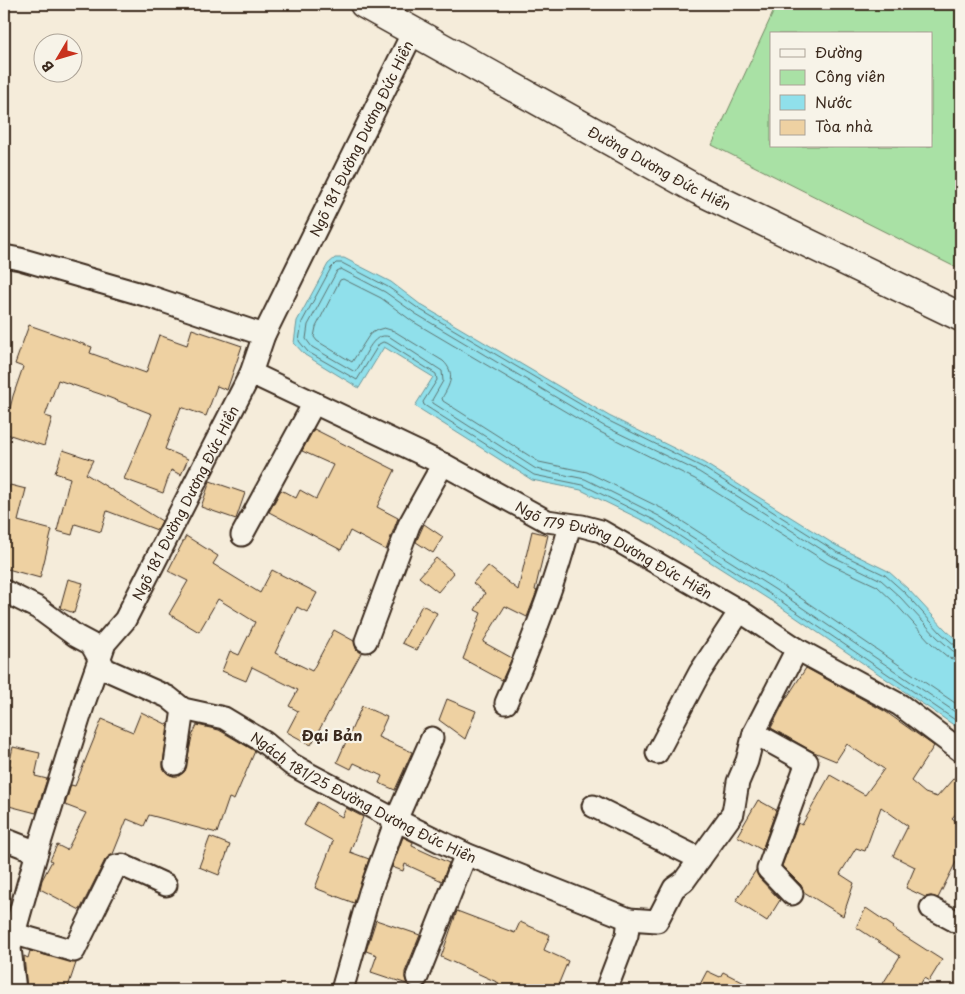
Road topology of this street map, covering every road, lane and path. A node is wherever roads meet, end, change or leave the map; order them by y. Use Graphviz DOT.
graph roads {
  1 [pos="364,4"];
  2 [pos="413,32"];
  3 [pos="4,256"];
  4 [pos="961,317"];
  5 [pos="264,336"];
  6 [pos="251,373"];
  7 [pos="314,403"];
  8 [pos="443,464"];
  9 [pos="570,525"];
  10 [pos="242,535"];
  11 [pos="4,591"];
  12 [pos="740,611"];
  13 [pos="366,641"];
  14 [pos="797,649"];
  15 [pos="103,664"];
  16 [pos="506,703"];
  17 [pos="183,708"];
  18 [pos="754,733"];
  19 [pos="432,738"];
  20 [pos="961,751"];
  21 [pos="657,753"];
  22 [pos="175,764"];
  23 [pos="593,806"];
  24 [pos="396,820"];
  25 [pos="4,839"];
  26 [pos="37,852"];
  27 [pos="466,854"];
  28 [pos="700,859"];
  29 [pos="166,885"];
  30 [pos="792,894"];
  31 [pos="931,908"];
  32 [pos="628,919"];
  33 [pos="961,924"];
  34 [pos="14,934"];
  35 [pos="417,977"];
  36 [pos="15,990"];
  37 [pos="342,990"];
  38 [pos="606,990"];
  1 -- 2 [label="highway, Đường Dương Đức Hiền"];
  2 -- 4 [label="highway, Đường Dương Đức Hiền"];
  2 -- 5 [label="street, Ngõ 181 Đường Dương Đức Hiền"];
  3 -- 5 [label="street"];
  5 -- 6 [label="street, Ngõ 181 Đường Dương Đức Hiền"];
  6 -- 7 [label="street, Ngõ 179 Đường Dương Đức Hiền"];
  6 -- 15 [label="street, Ngõ 181 Đường Dương Đức Hiền"];
  7 -- 8 [label="street, Ngõ 179 Đường Dương Đức Hiền"];
  7 -- 10 [label="street"];
  8 -- 9 [label="street, Ngõ 179 Đường Dương Đức Hiền"];
  8 -- 13 [label="street"];
  9 -- 12 [label="street, Ngõ 179 Đường Dương Đức Hiền"];
  9 -- 16 [label="street"];
  11 -- 15 [label="street"];
  12 -- 14 [label="street, Ngõ 179 Đường Dương Đức Hiền"];
  12 -- 21 [label="street"];
  14 -- 18 [label="street"];
  14 -- 20 [label="street, Ngõ 179 Đường Dương Đức Hiền"];
  15 -- 17 [label="street, Ngách 181/25 Đường Dương Đức Hiền"];
  15 -- 26 [label="street, Ngõ 181 Đường Dương Đức Hiền"];
  17 -- 22 [label="street"];
  17 -- 24 [label="street, Ngách 181/25 Đường Dương Đức Hiền"];
  18 -- 28 [label="street"];
  18 -- 30 [label="street"];
  19 -- 24 [label="street"];
  23 -- 28 [label="street"];
  24 -- 27 [label="street, Ngách 181/25 Đường Dương Đức Hiền"];
  24 -- 37 [label="street"];
  25 -- 26 [label="street"];
  26 -- 34 [label="street, Ngõ 181 Đường Dương Đức Hiền"];
  27 -- 32 [label="street, Ngách 181/25 Đường Dương Đức Hiền"];
  27 -- 35 [label="street"];
  28 -- 32 [label="street, Ngách 181/25 Đường Dương Đức Hiền"];
  29 -- 34 [label="street"];
  31 -- 33 [label="street"];
  32 -- 38 [label="street"];
  34 -- 36 [label="street, Ngõ 181 Đường Dương Đức Hiền"];
}
